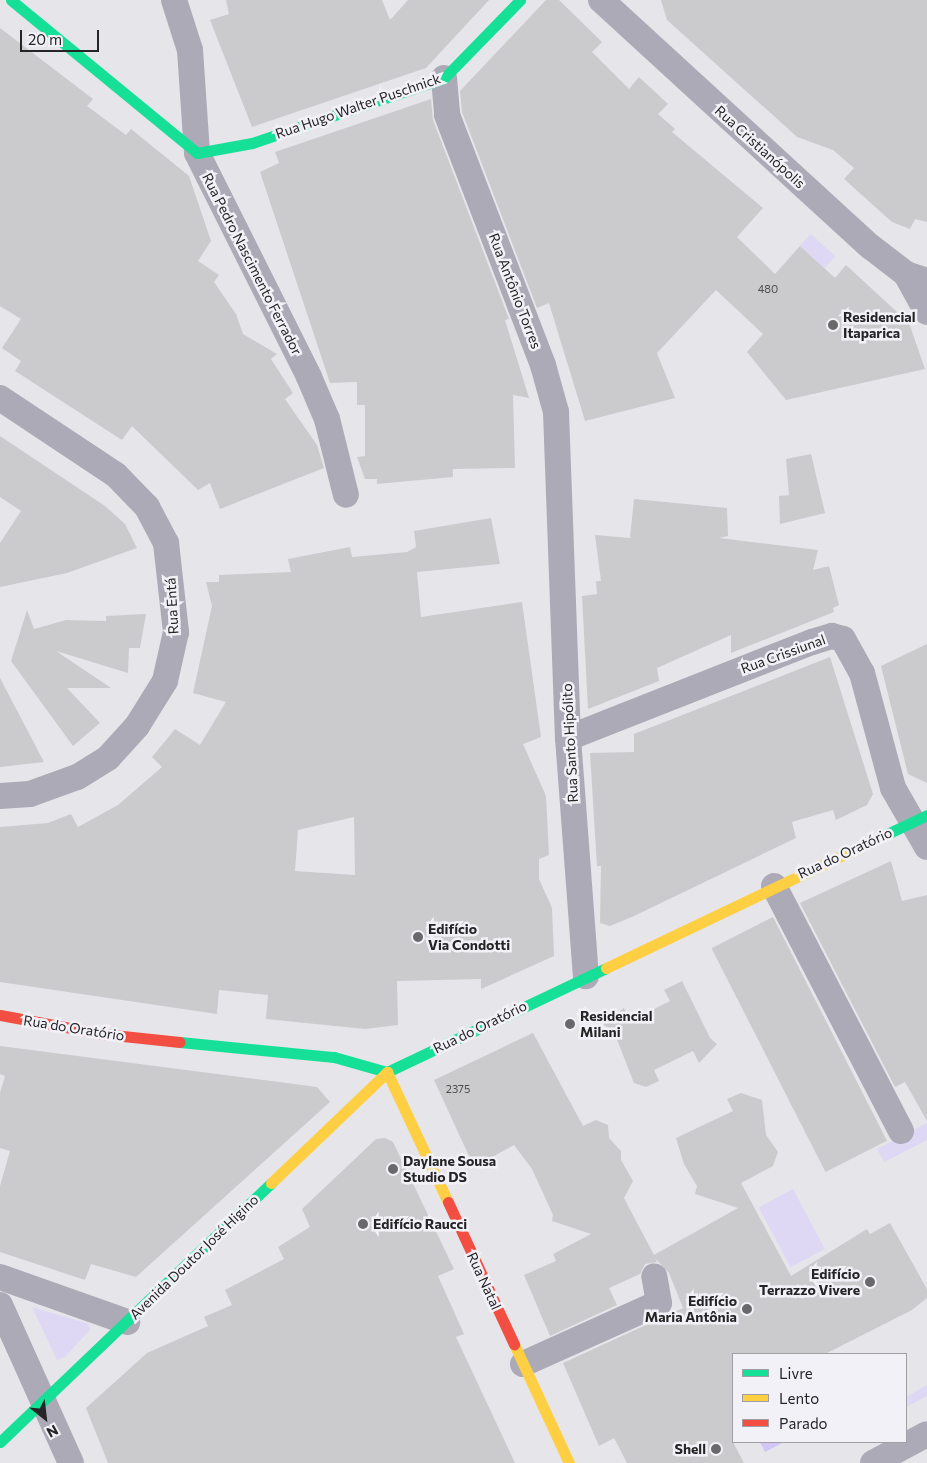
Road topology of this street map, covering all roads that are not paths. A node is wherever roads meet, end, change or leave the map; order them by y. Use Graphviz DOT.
graph roads {
  1 [pos="11,0"];
  2 [pos="174,0"];
  3 [pos="520,0"];
  4 [pos="601,0"];
  5 [pos="444,78"];
  6 [pos="197,152"];
  7 [pos="916,277"];
  8 [pos="927,312"];
  9 [pos="0,398"];
  10 [pos="346,494"];
  11 [pos="562,510"];
  12 [pos="568,738"];
  13 [pos="0,796"];
  14 [pos="920,818"];
  15 [pos="927,847"];
  16 [pos="774,886"];
  17 [pos="586,976"];
  18 [pos="0,1015"];
  19 [pos="387,1072"];
  20 [pos="901,1131"];
  21 [pos="654,1276"];
  22 [pos="0,1277"];
  23 [pos="0,1305"];
  24 [pos="127,1322"];
  25 [pos="523,1364"];
  26 [pos="43,1401"];
  27 [pos="927,1434"];
  28 [pos="0,1442"];
  29 [pos="71,1463"];
  30 [pos="570,1463"];
  31 [pos="873,1463"];
  1 -- 6 [label="street"];
  2 -- 6 [label="street, Rua Pedro Nascimento Ferrador"];
  3 -- 5 [label="street, Rua Hugo Walter Puschnick"];
  4 -- 7 [label="street, Rua Cristianópolis"];
  5 -- 6 [label="street, Rua Hugo Walter Puschnick"];
  5 -- 11 [label="street, Rua Antônio Torres"];
  6 -- 10 [label="street, Rua Pedro Nascimento Ferrador"];
  7 -- 8 [label="street"];
  9 -- 13 [label="street, Rua Entá"];
  11 -- 12 [label="street, Rua Santo Hipólito"];
  12 -- 14 [label="street, Rua Crissiunal"];
  12 -- 17 [label="street, Rua Santo Hipólito"];
  14 -- 15 [label="street, Rua Crissiunal"];
  14 -- 16 [label="street, Rua do Oratório"];
  16 -- 17 [label="street, Rua do Oratório"];
  16 -- 20 [label="street"];
  17 -- 19 [label="street, Rua do Oratório"];
  18 -- 19 [label="street, Rua do Oratório"];
  19 -- 24 [label="street, Avenida Doutor José Higino"];
  19 -- 25 [label="street, Rua Natal"];
  21 -- 25 [label="street"];
  22 -- 24 [label="street"];
  23 -- 26 [label="street"];
  24 -- 26 [label="street, Avenida Doutor José Higino"];
  25 -- 30 [label="street, Rua Natal"];
  26 -- 28 [label="street, Avenida Doutor José Higino"];
  26 -- 29 [label="street"];
  27 -- 31 [label="street"];
}
